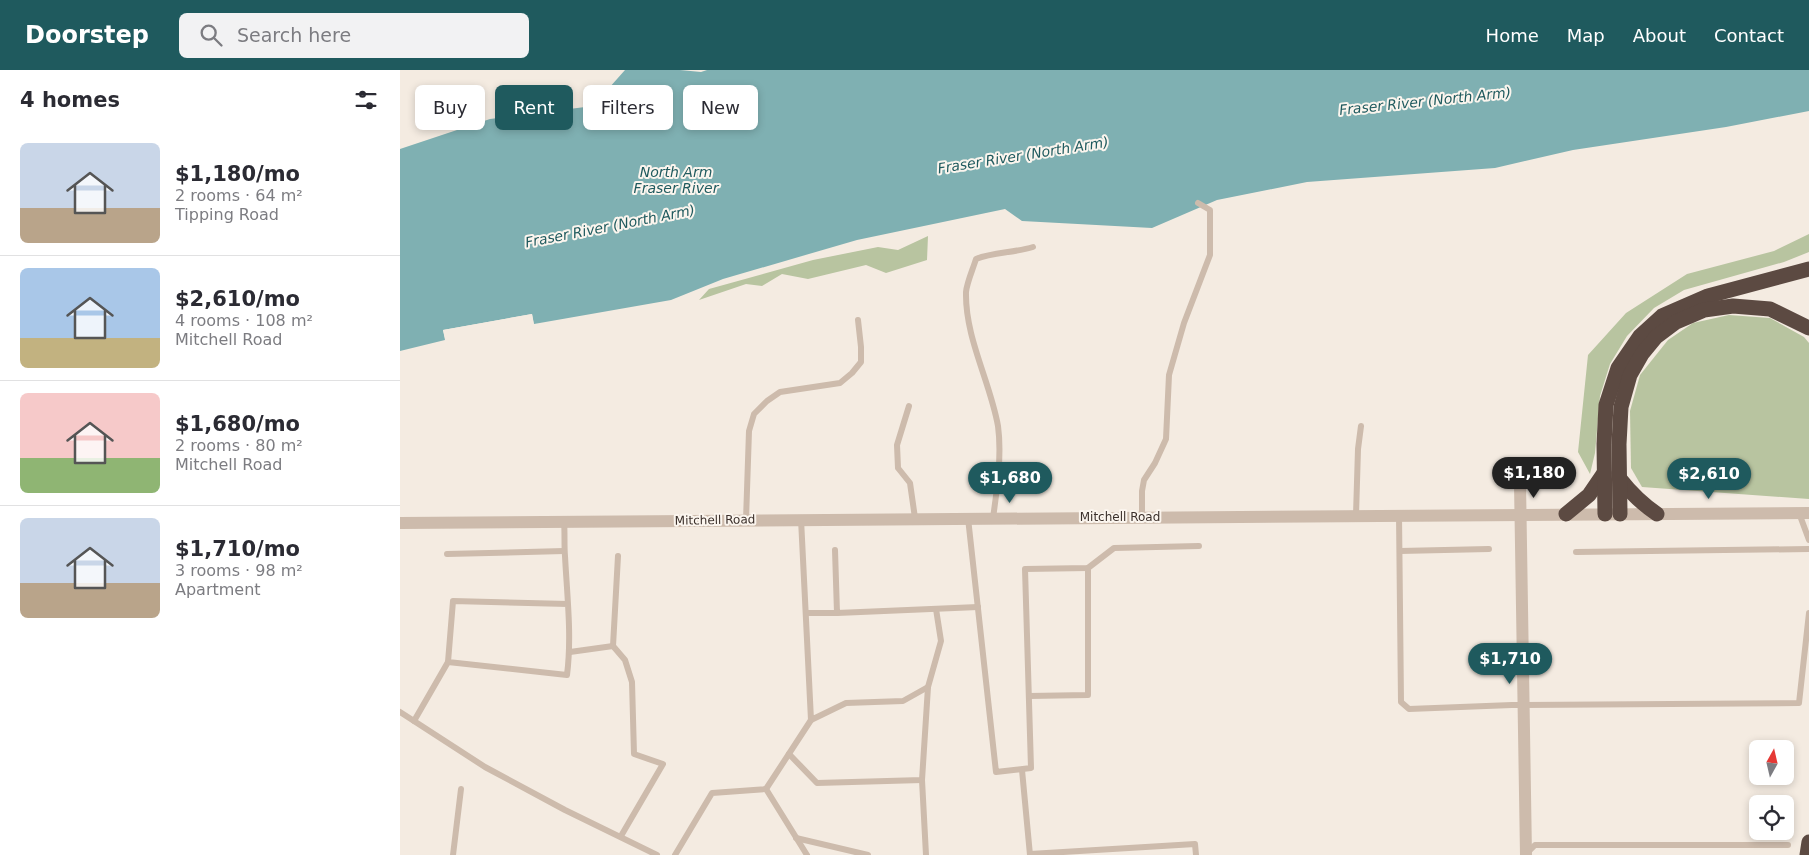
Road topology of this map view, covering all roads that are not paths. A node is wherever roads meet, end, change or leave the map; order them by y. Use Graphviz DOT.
graph roads {
  1 [pos="1198,203"];
  2 [pos="1032,247"];
  3 [pos="1809,268"];
  4 [pos="858,320"];
  5 [pos="1809,328"];
  6 [pos="909,406"];
  7 [pos="1361,426"];
  8 [pos="1604,473"];
  9 [pos="1620,479"];
  10 [pos="1520,483"];
  11 [pos="1804,513"];
  12 [pos="1566,514"];
  13 [pos="1612,514"];
  14 [pos="1657,514"];
  15 [pos="1356,515"];
  16 [pos="1399,515"];
  17 [pos="1520,515"];
  18 [pos="1142,517"];
  19 [pos="915,518"];
  20 [pos="968,518"];
  21 [pos="993,518"];
  22 [pos="801,519"];
  23 [pos="746,520"];
  24 [pos="564,522"];
  25 [pos="400,523"];
  26 [pos="1809,540"];
  27 [pos="1199,546"];
  28 [pos="1489,549"];
  29 [pos="1809,549"];
  30 [pos="835,550"];
  31 [pos="1400,550"];
  32 [pos="564,551"];
  33 [pos="1576,552"];
  34 [pos="447,554"];
  35 [pos="618,556"];
  36 [pos="1088,568"];
  37 [pos="568,604"];
  38 [pos="978,607"];
  39 [pos="936,608"];
  40 [pos="837,613"];
  41 [pos="1809,613"];
  42 [pos="806,614"];
  43 [pos="613,646"];
  44 [pos="570,652"];
  45 [pos="448,662"];
  46 [pos="928,687"];
  47 [pos="1029,696"];
  48 [pos="1524,706"];
  49 [pos="400,712"];
  50 [pos="812,720"];
  51 [pos="414,721"];
  52 [pos="789,754"];
  53 [pos="1022,770"];
  54 [pos="922,780"];
  55 [pos="461,789"];
  56 [pos="766,789"];
  57 [pos="621,836"];
  58 [pos="796,838"];
  59 [pos="1809,842"];
  60 [pos="1788,846"];
  61 [pos="1030,854"];
  62 [pos="453,855"];
  63 [pos="657,855"];
  64 [pos="675,855"];
  65 [pos="807,855"];
  66 [pos="868,855"];
  67 [pos="926,855"];
  68 [pos="1196,855"];
  69 [pos="1526,855"];
  70 [pos="1807,855"];
  1 -- 18 [label="lane"];
  2 -- 21 [label="lane"];
  3 -- 8 [label="highway"];
  4 -- 23 [label="lane"];
  5 -- 9 [label="highway"];
  6 -- 19 [label="lane"];
  7 -- 15 [label="lane"];
  8 -- 12 [label="highway"];
  8 -- 13 [label="highway"];
  9 -- 13 [label="highway"];
  9 -- 14 [label="highway"];
  10 -- 17 [label="street"];
  11 -- 14 [label="street, Mitchell Road"];
  11 -- 26 [label="lane"];
  12 -- 13 [label="street, Mitchell Road"];
  12 -- 17 [label="street, Mitchell Road"];
  13 -- 14 [label="street, Mitchell Road"];
  15 -- 16 [label="street, Mitchell Road"];
  15 -- 18 [label="street, Mitchell Road"];
  16 -- 17 [label="street, Mitchell Road"];
  16 -- 31 [label="lane"];
  17 -- 48 [label="street"];
  18 -- 21 [label="street, Mitchell Road"];
  19 -- 20 [label="street, Mitchell Road"];
  19 -- 22 [label="street, Mitchell Road"];
  20 -- 21 [label="street, Mitchell Road"];
  20 -- 38 [label="lane"];
  22 -- 23 [label="street, Mitchell Road"];
  22 -- 42 [label="lane"];
  23 -- 24 [label="street, Mitchell Road"];
  24 -- 25 [label="street, Mitchell Road"];
  24 -- 32 [label="lane"];
  27 -- 36 [label="lane"];
  28 -- 31 [label="lane"];
  29 -- 33 [label="lane"];
  30 -- 40 [label="lane"];
  31 -- 48 [label="lane"];
  32 -- 34 [label="lane"];
  32 -- 37 [label="lane"];
  35 -- 43 [label="lane"];
  36 -- 47 [label="lane"];
  36 -- 47 [label="lane"];
  37 -- 44 [label="lane"];
  37 -- 45 [label="lane"];
  38 -- 39 [label="lane"];
  38 -- 53 [label="lane"];
  39 -- 40 [label="lane"];
  39 -- 46 [label="lane"];
  40 -- 42 [label="lane"];
  41 -- 48 [label="lane"];
  42 -- 50 [label="lane"];
  43 -- 44 [label="lane"];
  43 -- 57 [label="lane"];
  44 -- 45 [label="lane"];
  45 -- 51 [label="lane"];
  46 -- 50 [label="lane"];
  46 -- 54 [label="lane"];
  47 -- 53 [label="lane"];
  48 -- 69 [label="street"];
  49 -- 51 [label="lane"];
  50 -- 52 [label="lane"];
  51 -- 57 [label="lane"];
  52 -- 54 [label="lane"];
  52 -- 56 [label="lane"];
  53 -- 61 [label="lane"];
  54 -- 67 [label="lane"];
  55 -- 62 [label="lane"];
  56 -- 58 [label="lane"];
  56 -- 64 [label="lane"];
  57 -- 63 [label="lane"];
  58 -- 65 [label="lane"];
  58 -- 66 [label="lane"];
  59 -- 70 [label="highway"];
  60 -- 69 [label="lane"];
  61 -- 68 [label="lane"];
}
